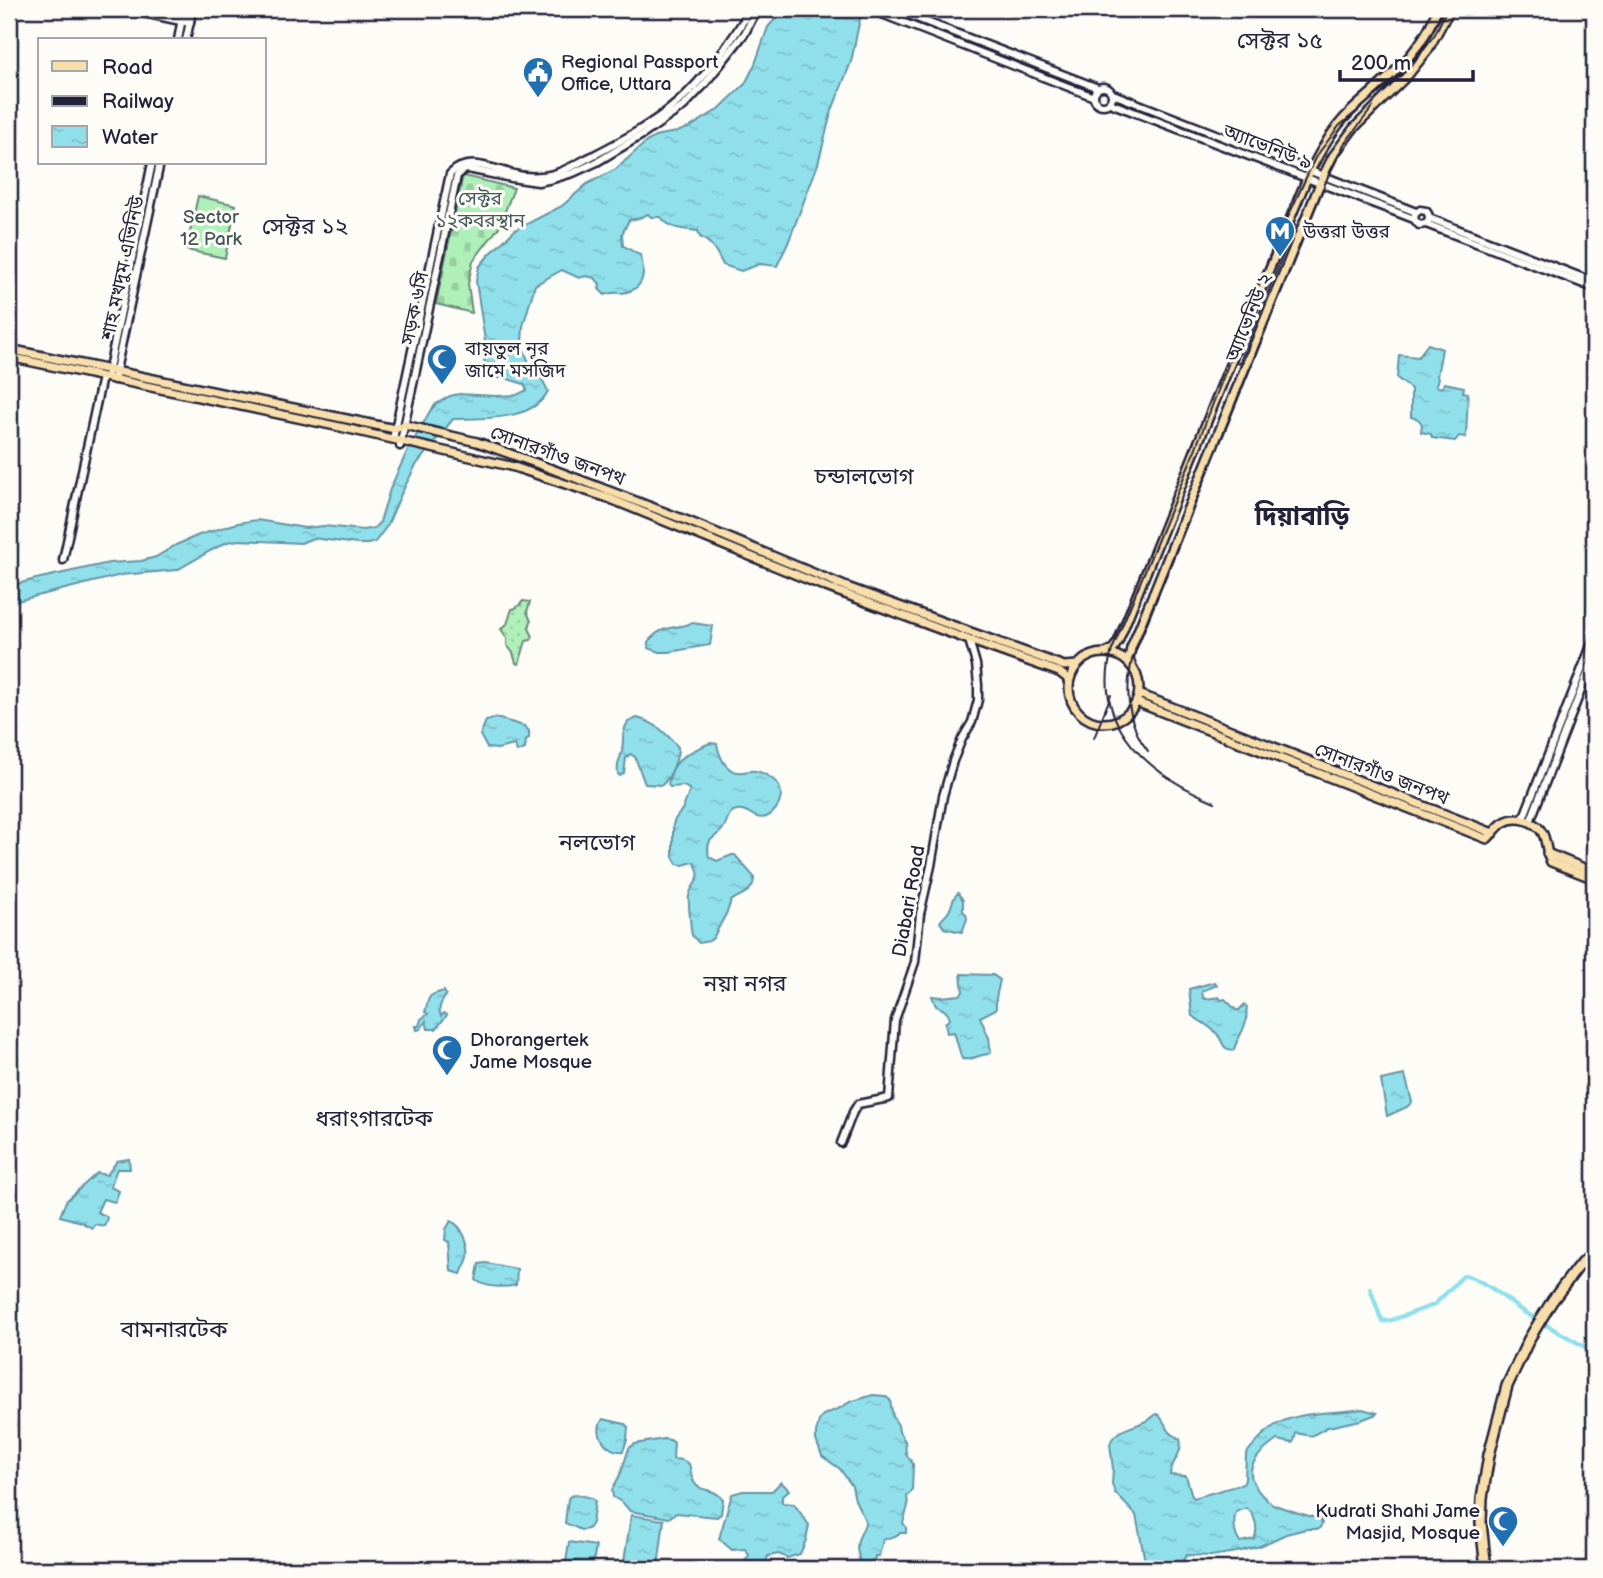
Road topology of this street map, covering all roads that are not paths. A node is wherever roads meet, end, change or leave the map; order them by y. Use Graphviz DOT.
graph roads {
  1 [pos="125,9"];
  2 [pos="154,9"];
  3 [pos="750,9"];
  4 [pos="757,9"];
  5 [pos="869,9"];
  6 [pos="893,9"];
  7 [pos="1437,9"];
  8 [pos="1450,9"];
  9 [pos="882,11"];
  10 [pos="187,16"];
  11 [pos="179,38"];
  12 [pos="186,38"];
  13 [pos="1098,88"];
  14 [pos="1113,94"];
  15 [pos="1094,97"];
  16 [pos="1110,103"];
  17 [pos="152,164"];
  18 [pos="160,164"];
  19 [pos="456,172"];
  20 [pos="1309,174"];
  21 [pos="1322,179"];
  22 [pos="1415,216"];
  23 [pos="144,218"];
  24 [pos="1428,221"];
  25 [pos="441,235"];
  26 [pos="1594,282"];
  27 [pos="1594,288"];
  28 [pos="9,349"];
  29 [pos="9,357"];
  30 [pos="44,361"];
  31 [pos="110,376"];
  32 [pos="409,426"];
  33 [pos="395,429"];
  34 [pos="401,442"];
  35 [pos="477,442"];
  36 [pos="473,458"];
  37 [pos="63,560"];
  38 [pos="936,624"];
  39 [pos="1594,638"];
  40 [pos="969,640"];
  41 [pos="1106,653"];
  42 [pos="1594,657"];
  43 [pos="1077,665"];
  44 [pos="1132,667"];
  45 [pos="1069,684"];
  46 [pos="1137,698"];
  47 [pos="1528,817"];
  48 [pos="1547,853"];
  49 [pos="1594,872"];
  50 [pos="1594,878"];
  51 [pos="841,1143"];
  52 [pos="1594,1251"];
  53 [pos="1486,1569"];
  1 -- 10 [label="street"];
  2 -- 10 [label="street"];
  3 -- 19 [label="street"];
  4 -- 19 [label="street"];
  5 -- 9 [label="street, অ্যাভেনিউ ৯"];
  6 -- 13 [label="street, অ্যাভেনিউ ৯"];
  7 -- 20 [label="main road, অ্যাভেনিউ ২"];
  8 -- 21 [label="main road, অ্যাভেনিউ ২"];
  9 -- 15 [label="street, অ্যাভেনিউ ৯"];
  10 -- 11 [label="street"];
  10 -- 12 [label="street"];
  13 -- 14 [label="street, অ্যাভেনিউ ৯"];
  13 -- 15 [label="street"];
  14 -- 16 [label="street"];
  14 -- 20 [label="street, অ্যাভেনিউ ৯"];
  15 -- 16 [label="street, অ্যাভেনিউ ৯"];
  16 -- 20 [label="street, অ্যাভেনিউ ৯"];
  17 -- 23 [label="street, শাহ মখদুম এভিনিউ"];
  18 -- 23 [label="street, শাহ মখদুম এভিনিউ"];
  19 -- 25 [label="street, সড়ক ৬সি"];
  20 -- 21 [label="street, অ্যাভেনিউ ৯"];
  20 -- 41 [label="main road, অ্যাভেনিউ ২"];
  21 -- 22 [label="street, অ্যাভেনিউ ৯"];
  21 -- 44 [label="main road, অ্যাভেনিউ ২"];
  22 -- 24 [label="street, অ্যাভেনিউ ৯"];
  22 -- 24 [label="street, অ্যাভেনিউ ৯"];
  23 -- 31 [label="street, শাহ মখদুম এভিনিউ"];
  24 -- 26 [label="street, অ্যাভেনিউ ৯"];
  24 -- 27 [label="street, অ্যাভেনিউ ৯"];
  25 -- 32 [label="street, সড়ক ৬সি"];
  25 -- 33 [label="street, সড়ক ৬সি"];
  28 -- 30 [label="main road, সোনারগাঁও জনপথ"];
  29 -- 30 [label="main road, সোনারগাঁও জনপথ"];
  30 -- 31 [label="main road, সোনারগাঁও জনপথ"];
  31 -- 33 [label="main road, সোনারগাঁও জনপথ"];
  31 -- 34 [label="main road, সোনারগাঁও জনপথ"];
  31 -- 37 [label="street, শাহ মখদুম এভিনিউ"];
  32 -- 33 [label="main road"];
  32 -- 34 [label="street, সড়ক ৬সি"];
  32 -- 35 [label="main road, সোনারগাঁও জনপথ"];
  33 -- 34 [label="street, সড়ক ৬সি"];
  34 -- 36 [label="main road, সোনারগাঁও জনপথ"];
  35 -- 36 [label="main road"];
  35 -- 38 [label="main road, সোনারগাঁও জনপথ"];
  36 -- 38 [label="main road, সোনারগাঁও জনপথ"];
  38 -- 40 [label="main road, সোনারগাঁও জনপথ"];
  38 -- 43 [label="main road, সোনারগাঁও জনপথ"];
  39 -- 47 [label="street"];
  40 -- 45 [label="main road, সোনারগাঁও জনপথ"];
  40 -- 51 [label="street, Diabari Road"];
  41 -- 43 [label="main road"];
  41 -- 44 [label="main road"];
  42 -- 47 [label="street"];
  43 -- 45 [label="main road"];
  44 -- 46 [label="main road"];
  45 -- 46 [label="main road"];
  46 -- 47 [label="main road, সোনারগাঁও জনপথ"];
  47 -- 48 [label="main road"];
  48 -- 49 [label="main road"];
  48 -- 50 [label="main road"];
  52 -- 53 [label="highway"];
}
